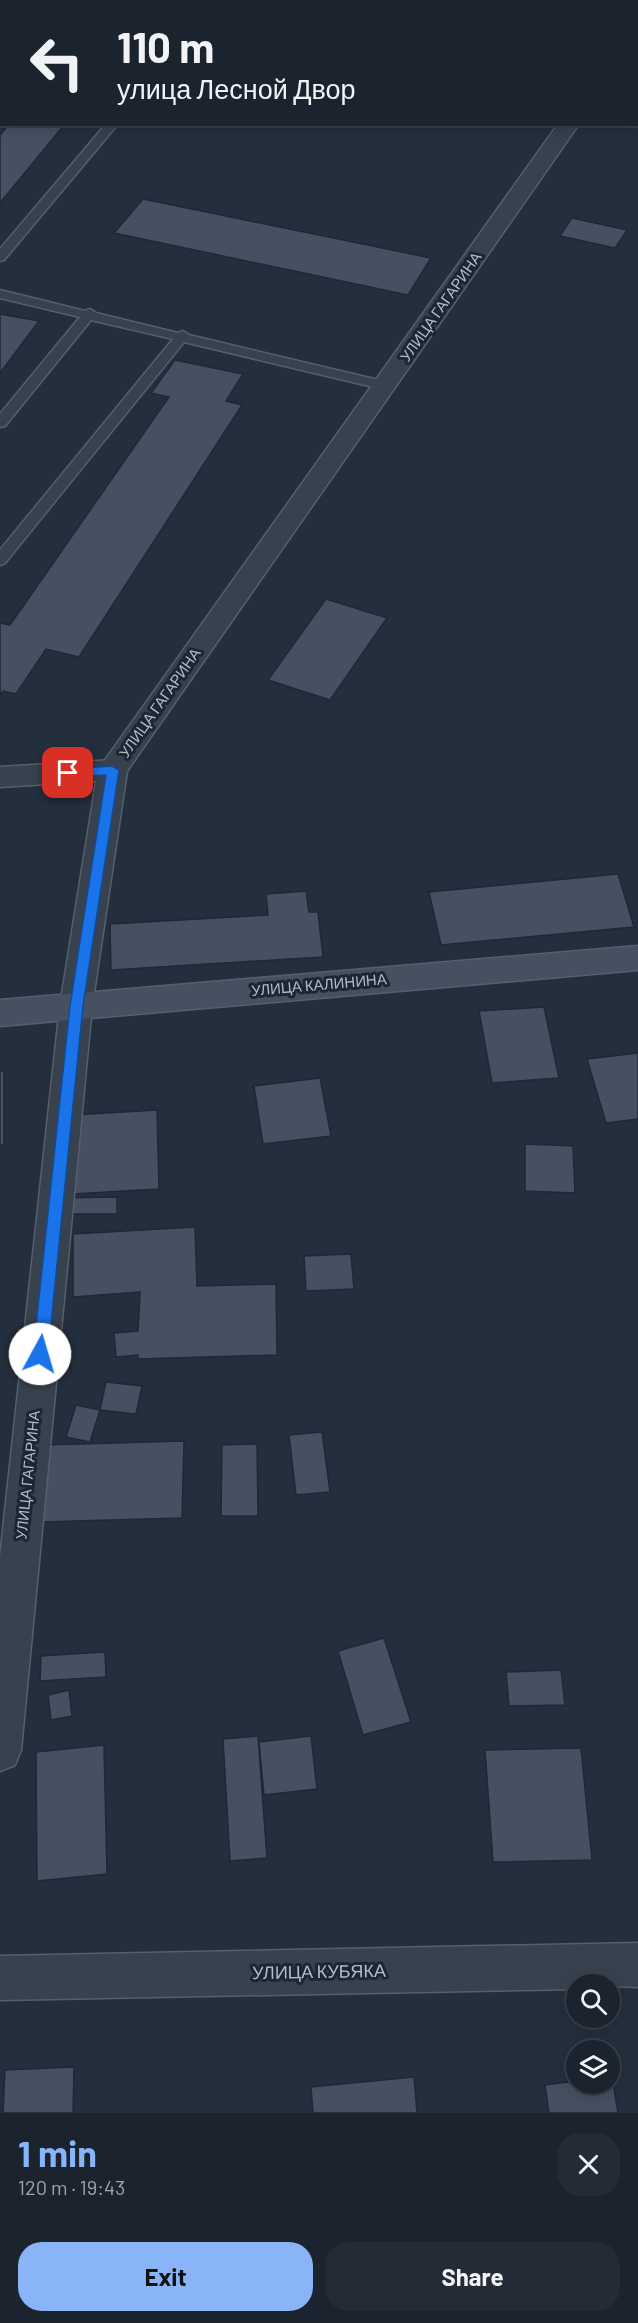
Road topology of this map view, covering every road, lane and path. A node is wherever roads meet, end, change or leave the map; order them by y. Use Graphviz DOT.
graph roads {
  1 [pos="111,126"];
  2 [pos="568,126"];
  3 [pos="0,257"];
  4 [pos="0,294"];
  5 [pos="90,313"];
  6 [pos="183,335"];
  7 [pos="386,386"];
  8 [pos="0,423"];
  9 [pos="0,561"];
  10 [pos="112,770"];
  11 [pos="0,777"];
  12 [pos="638,958"];
  13 [pos="76,1006"];
  14 [pos="0,1013"];
  15 [pos="0,1750"];
  16 [pos="638,1965"];
  17 [pos="0,1978"];
  1 -- 3 [label="lane"];
  2 -- 7 [label="street, УЛИЦА ГАГАРИНА"];
  4 -- 5 [label="lane"];
  5 -- 6 [label="lane"];
  5 -- 8 [label="lane"];
  6 -- 7 [label="lane"];
  6 -- 9 [label="lane"];
  7 -- 10 [label="street, УЛИЦА ГАГАРИНА"];
  10 -- 11 [label="street"];
  10 -- 13 [label="street, УЛИЦА ГАГАРИНА"];
  12 -- 13 [label="main road, УЛИЦА КАЛИНИНА"];
  13 -- 14 [label="main road, УЛИЦА КАЛИНИНА"];
  13 -- 15 [label="street, УЛИЦА ГАГАРИНА"];
  16 -- 17 [label="street, УЛИЦА КУБЯКА"];
}
